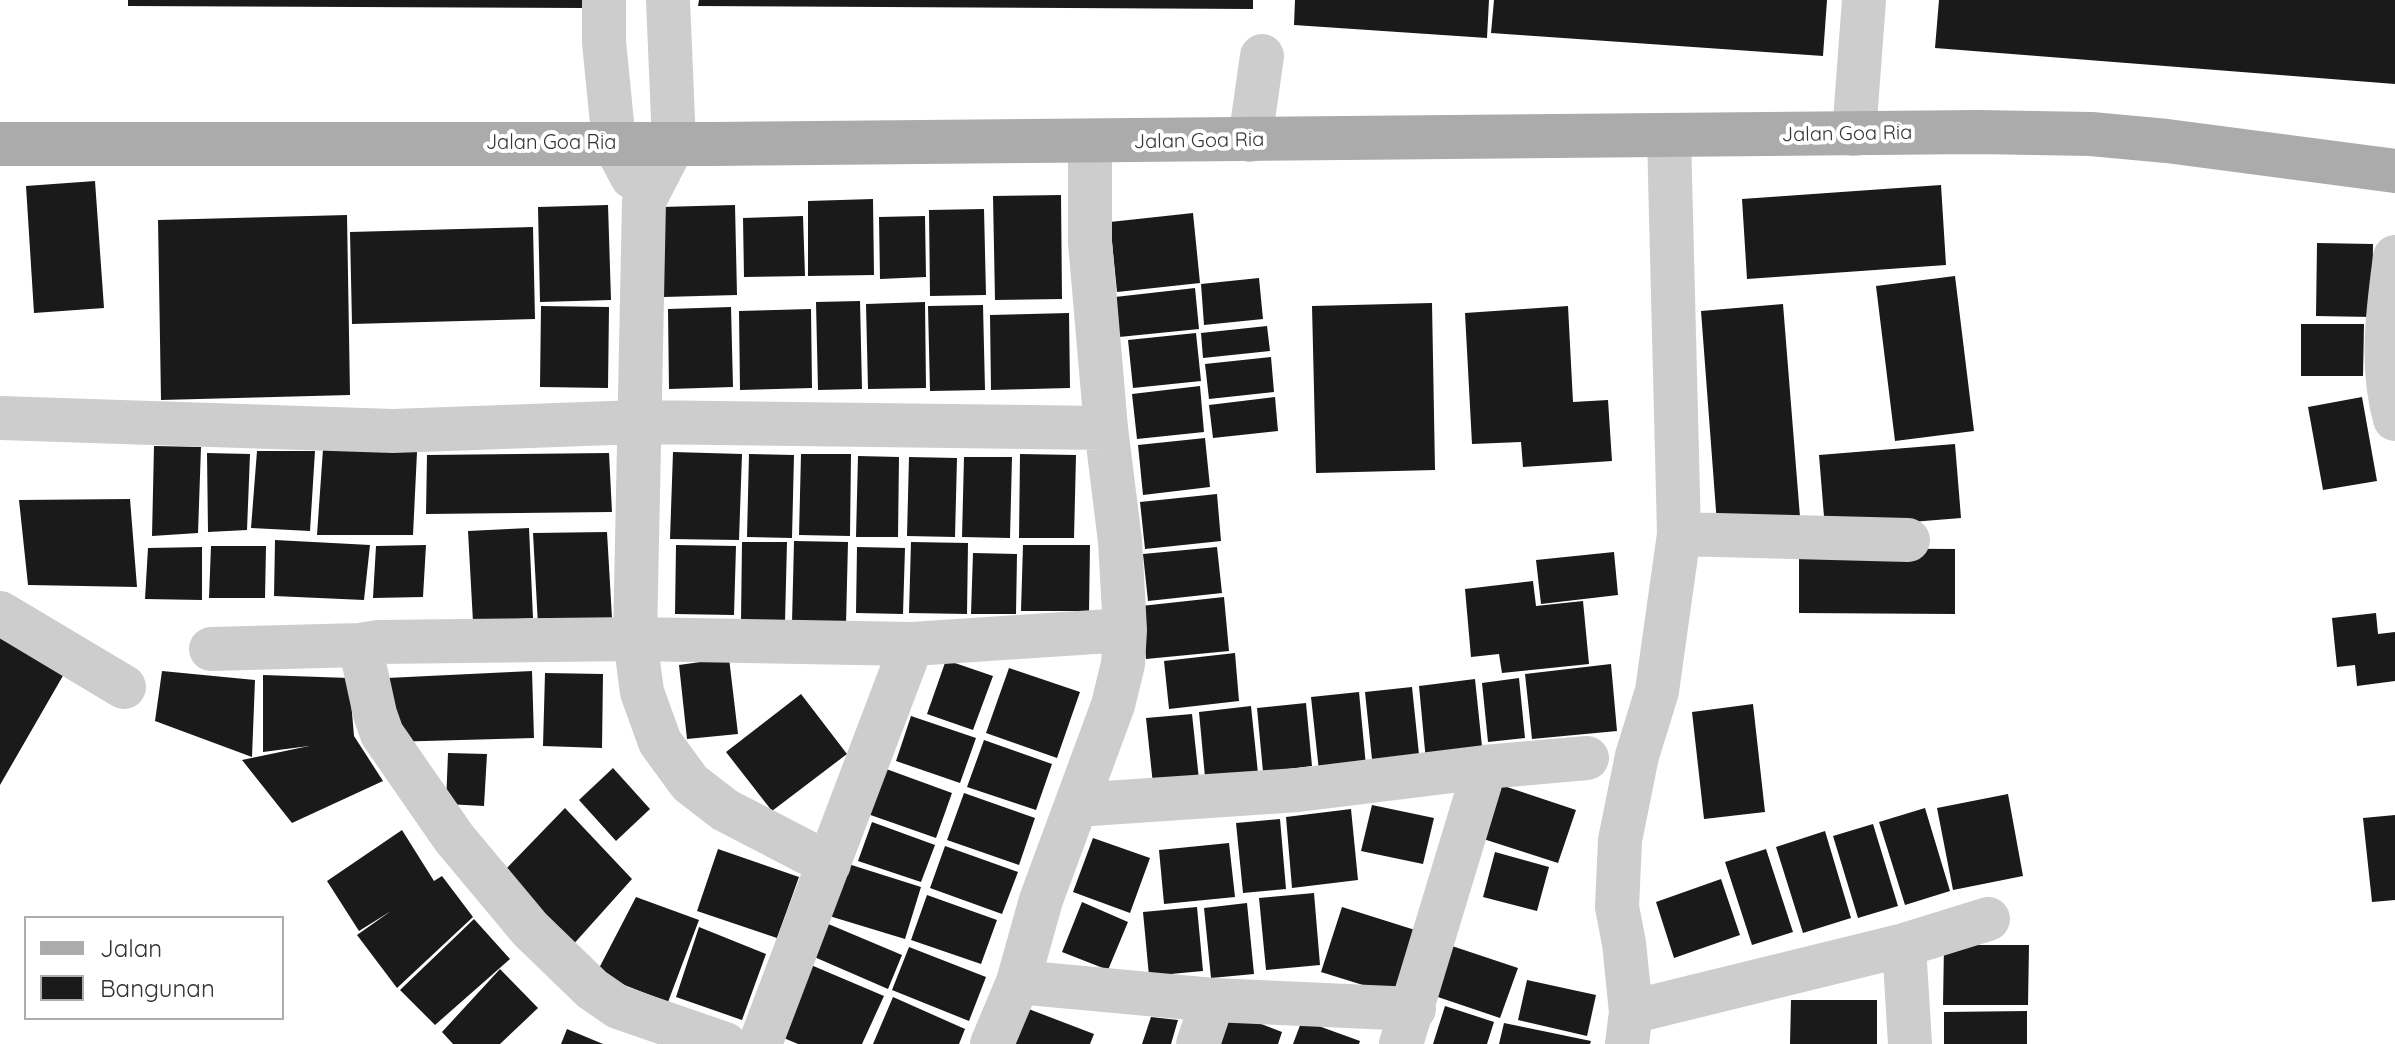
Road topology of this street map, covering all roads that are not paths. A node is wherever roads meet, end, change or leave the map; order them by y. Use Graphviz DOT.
graph roads {
  1 [pos="604,0"];
  2 [pos="668,0"];
  3 [pos="1864,0"];
  4 [pos="1262,56"];
  5 [pos="1854,134"];
  6 [pos="1669,136"];
  7 [pos="1250,140"];
  8 [pos="1090,142"];
  9 [pos="614,143"];
  10 [pos="674,143"];
  11 [pos="0,144"];
  12 [pos="2395,171"];
  13 [pos="644,201"];
  14 [pos="2395,257"];
  15 [pos="0,418"];
  16 [pos="2395,419"];
  17 [pos="639,422"];
  18 [pos="1106,428"];
  19 [pos="1679,534"];
  20 [pos="1908,540"];
  21 [pos="0,613"];
  22 [pos="1125,630"];
  23 [pos="635,639"];
  24 [pos="912,644"];
  25 [pos="360,645"];
  26 [pos="211,649"];
  27 [pos="124,687"];
  28 [pos="1587,758"];
  29 [pos="1485,767"];
  30 [pos="1076,805"];
  31 [pos="829,864"];
  32 [pos="1988,919"];
  33 [pos="1904,945"];
  34 [pos="1018,982"];
  35 [pos="1213,1000"];
  36 [pos="1408,1026"];
  37 [pos="1629,1028"];
  38 [pos="725,1044"];
  39 [pos="760,1044"];
  40 [pos="992,1044"];
  41 [pos="1198,1044"];
  42 [pos="1910,1044"];
  1 -- 9 [label="street"];
  2 -- 10 [label="street"];
  3 -- 5 [label="street"];
  4 -- 7 [label="street"];
  5 -- 6 [label="main road, Jalan Goa Ria"];
  5 -- 12 [label="main road, Jalan Goa Ria"];
  6 -- 7 [label="main road, Jalan Goa Ria"];
  6 -- 19 [label="street"];
  7 -- 8 [label="main road, Jalan Goa Ria"];
  8 -- 10 [label="main road, Jalan Goa Ria"];
  8 -- 18 [label="street"];
  9 -- 10 [label="main road, Jalan Goa Ria"];
  9 -- 11 [label="main road, Jalan Goa Ria"];
  9 -- 13 [label="street"];
  10 -- 13 [label="street"];
  13 -- 17 [label="street"];
  14 -- 16 [label="street"];
  15 -- 17 [label="street"];
  17 -- 18 [label="street"];
  17 -- 23 [label="street"];
  18 -- 22 [label="street"];
  19 -- 20 [label="street"];
  19 -- 37 [label="street"];
  21 -- 27 [label="street"];
  22 -- 24 [label="street"];
  22 -- 30 [label="street"];
  23 -- 24 [label="street"];
  23 -- 25 [label="street"];
  23 -- 31 [label="street"];
  24 -- 31 [label="street"];
  25 -- 26 [label="street"];
  25 -- 38 [label="street"];
  28 -- 29 [label="street"];
  29 -- 30 [label="street"];
  29 -- 36 [label="street"];
  30 -- 34 [label="street"];
  31 -- 39 [label="street"];
  32 -- 33 [label="street"];
  33 -- 37 [label="street"];
  33 -- 42 [label="street"];
  34 -- 35 [label="street"];
  34 -- 40 [label="street"];
  35 -- 36 [label="street"];
  35 -- 41 [label="street"];
}
